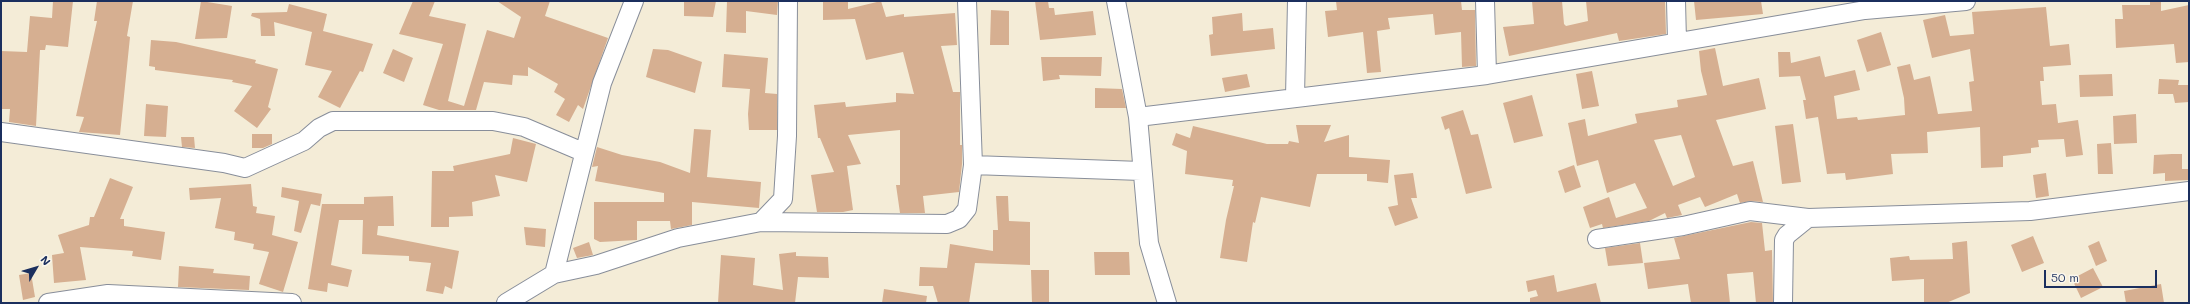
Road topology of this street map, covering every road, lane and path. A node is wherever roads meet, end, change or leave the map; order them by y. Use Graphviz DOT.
graph roads {
  1 [pos="634,1"];
  2 [pos="788,1"];
  3 [pos="968,1"];
  4 [pos="1116,1"];
  5 [pos="1297,1"];
  6 [pos="1484,1"];
  7 [pos="1676,1"];
  8 [pos="1966,1"];
  9 [pos="1865,5"];
  10 [pos="1677,41"];
  11 [pos="1487,75"];
  12 [pos="1296,97"];
  13 [pos="1138,117"];
  14 [pos="1,132"];
  15 [pos="583,152"];
  16 [pos="973,165"];
  17 [pos="1142,170"];
  18 [pos="2189,191"];
  19 [pos="782,199"];
  20 [pos="1808,218"];
  21 [pos="761,222"];
  22 [pos="799,223"];
  23 [pos="1597,239"];
  24 [pos="554,274"];
  25 [pos="48,303"];
  26 [pos="292,303"];
  27 [pos="508,303"];
  28 [pos="1168,303"];
  29 [pos="1783,303"];
  1 -- 15 [label="street"];
  2 -- 19 [label="street"];
  3 -- 16 [label="street"];
  4 -- 13 [label="street"];
  5 -- 12 [label="street"];
  6 -- 11 [label="street"];
  7 -- 10 [label="street"];
  8 -- 9 [label="street"];
  9 -- 10 [label="street"];
  10 -- 11 [label="street"];
  11 -- 12 [label="street"];
  12 -- 13 [label="street"];
  13 -- 17 [label="street"];
  14 -- 15 [label="street"];
  15 -- 24 [label="street"];
  16 -- 17 [label="street"];
  16 -- 22 [label="street"];
  17 -- 28 [label="street"];
  18 -- 20 [label="street"];
  19 -- 21 [label="street"];
  19 -- 22 [label="street"];
  20 -- 23 [label="street"];
  20 -- 29 [label="street"];
  21 -- 22 [label="street"];
  21 -- 24 [label="street"];
  24 -- 27 [label="street"];
  25 -- 26 [label="street"];
}
